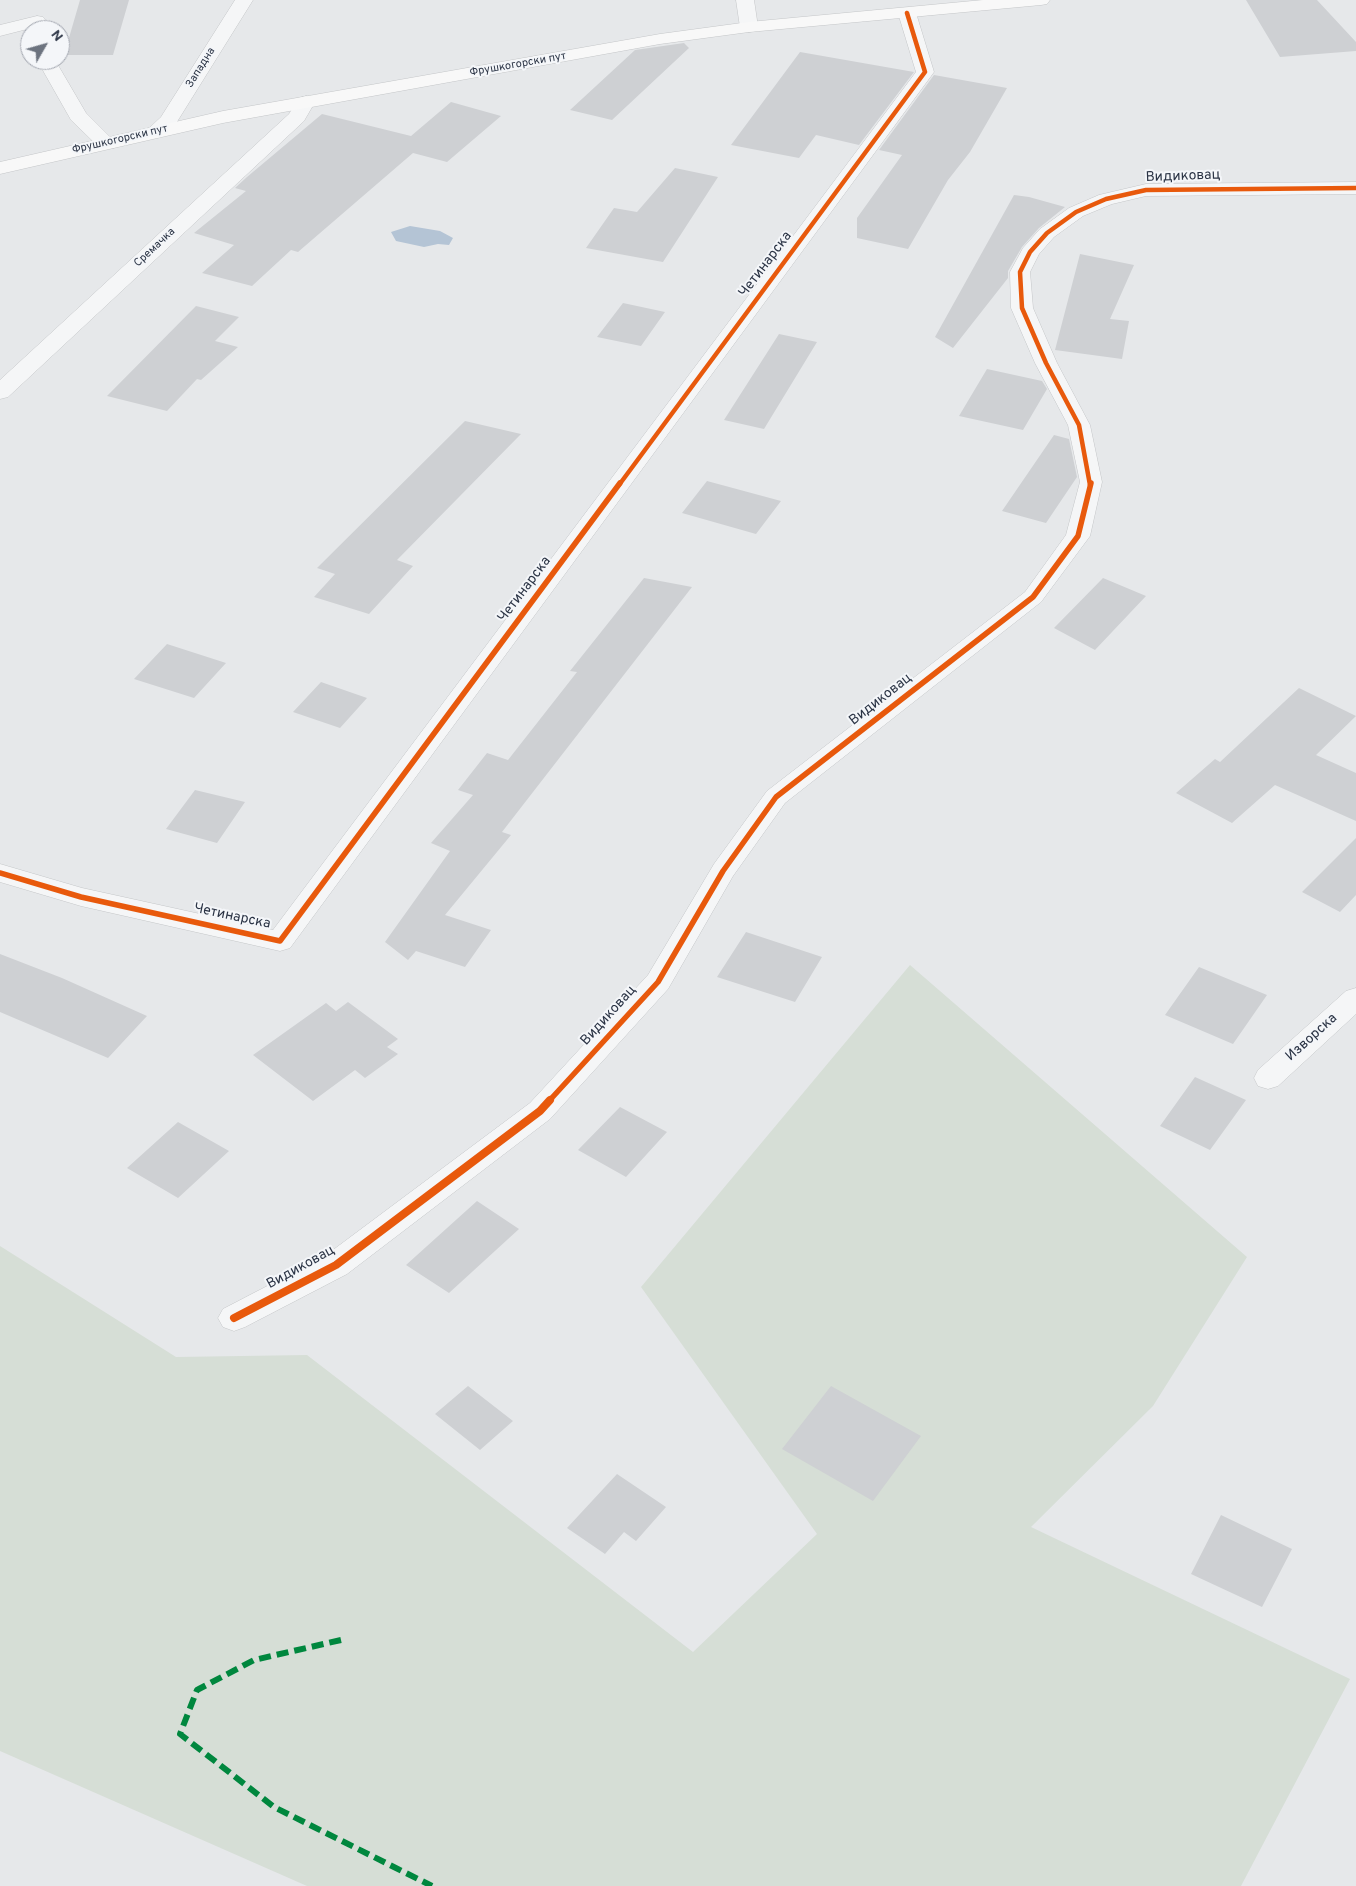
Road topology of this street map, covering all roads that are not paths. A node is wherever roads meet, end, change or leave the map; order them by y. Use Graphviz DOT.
graph roads {
  1 [pos="244,0"];
  2 [pos="745,0"];
  3 [pos="1041,0"];
  4 [pos="907,13"];
  5 [pos="20,25"];
  6 [pos="749,27"];
  7 [pos="0,31"];
  8 [pos="52,70"];
  9 [pos="306,102"];
  10 [pos="154,132"];
  11 [pos="107,144"];
  12 [pos="0,168"];
  13 [pos="1356,188"];
  14 [pos="0,392"];
  15 [pos="0,873"];
  16 [pos="1356,998"];
  17 [pos="1268,1078"];
  18 [pos="234,1318"];
  1 -- 10 [label="street, Западна"];
  2 -- 6 [label="street"];
  3 -- 4 [label="street, Фрушкогорски пут"];
  4 -- 6 [label="street, Фрушкогорски пут"];
  4 -- 15 [label="street, Четинарска"];
  5 -- 7 [label="street"];
  6 -- 9 [label="street, Фрушкогорски пут"];
  8 -- 11 [label="street"];
  9 -- 10 [label="street, Фрушкогорски пут"];
  9 -- 14 [label="street, Сремачка"];
  10 -- 11 [label="street, Фрушкогорски пут"];
  11 -- 12 [label="street, Фрушкогорски пут"];
  13 -- 18 [label="street, Видиковац"];
  16 -- 17 [label="street, Изворска"];
}
